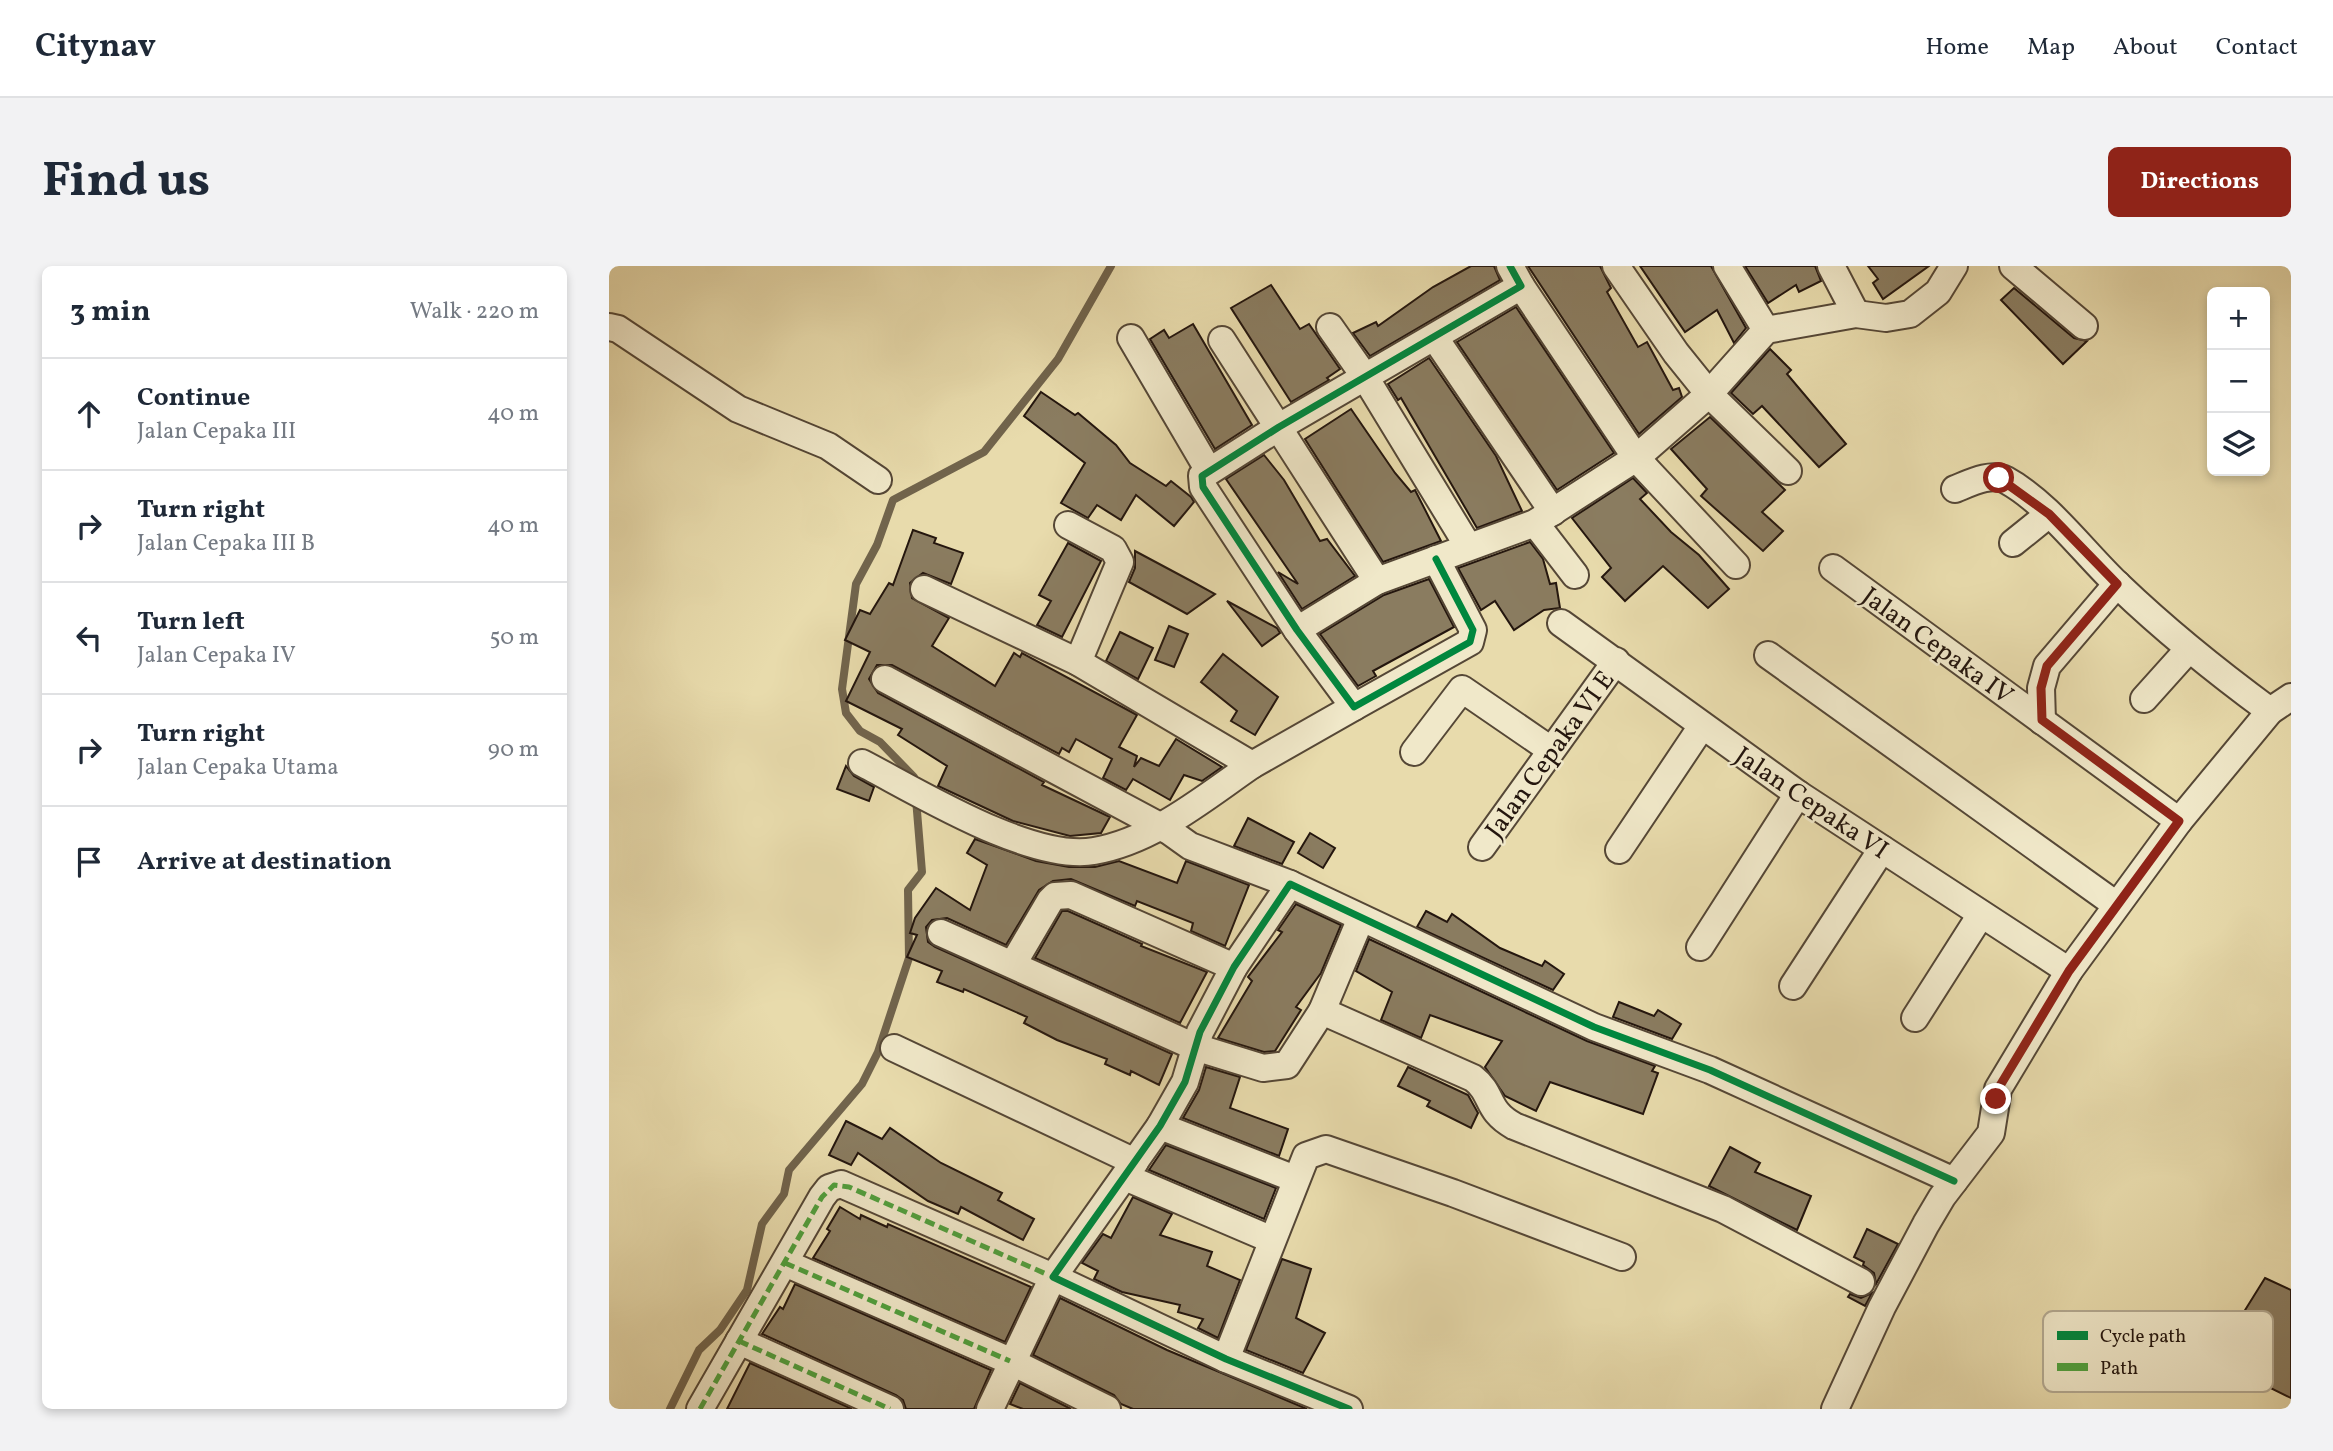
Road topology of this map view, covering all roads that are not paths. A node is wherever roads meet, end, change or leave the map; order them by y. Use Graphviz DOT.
graph roads {
  1 [pos="1616,266"];
  2 [pos="1727,266"];
  3 [pos="1831,266"];
  4 [pos="1954,266"];
  5 [pos="2013,266"];
  6 [pos="1515,276"];
  7 [pos="1856,314"];
  8 [pos="2084,326"];
  9 [pos="609,327"];
  10 [pos="1330,327"];
  11 [pos="1766,330"];
  12 [pos="1131,338"];
  13 [pos="1436,338"];
  14 [pos="1222,340"];
  15 [pos="1365,377"];
  16 [pos="1709,394"];
  17 [pos="1279,427"];
  18 [pos="1636,458"];
  19 [pos="1209,471"];
  20 [pos="1788,471"];
  21 [pos="878,480"];
  22 [pos="1955,489"];
  23 [pos="2049,514"];
  24 [pos="1544,517"];
  25 [pos="1068,525"];
  26 [pos="2013,543"];
  27 [pos="1468,546"];
  28 [pos="1436,559"];
  29 [pos="1736,565"];
  30 [pos="1833,568"];
  31 [pos="1575,575"];
  32 [pos="1377,582"];
  33 [pos="2117,584"];
  34 [pos="924,589"];
  35 [pos="1561,623"];
  36 [pos="1297,631"];
  37 [pos="2188,650"];
  38 [pos="1768,655"];
  39 [pos="1616,661"];
  40 [pos="1078,662"];
  41 [pos="885,679"];
  42 [pos="2144,699"];
  43 [pos="2281,704"];
  44 [pos="1354,707"];
  45 [pos="2042,720"];
  46 [pos="1702,726"];
  47 [pos="1551,750"];
  48 [pos="1414,752"];
  49 [pos="862,763"];
  50 [pos="1252,765"];
  51 [pos="1798,794"];
  52 [pos="2179,821"];
  53 [pos="1173,835"];
  54 [pos="1482,847"];
  55 [pos="1882,849"];
  56 [pos="1619,850"];
  57 [pos="1290,884"];
  58 [pos="2115,904"];
  59 [pos="1980,916"];
  60 [pos="1361,918"];
  61 [pos="941,933"];
  62 [pos="1700,947"];
  63 [pos="1013,964"];
  64 [pos="1234,967"];
  65 [pos="2069,971"];
  66 [pos="1793,986"];
  67 [pos="1322,1012"];
  68 [pos="1916,1018"];
  69 [pos="1195,1047"];
  70 [pos="894,1048"];
  71 [pos="1160,1126"];
  72 [pos="1130,1170"];
  73 [pos="1285,1175"];
  74 [pos="1954,1181"];
  75 [pos="1263,1236"];
  76 [pos="1622,1257"];
  77 [pos="785,1263"];
  78 [pos="1053,1277"];
  79 [pos="1861,1282"];
  80 [pos="739,1341"];
  81 [pos="1226,1359"];
  82 [pos="1010,1361"];
  83 [pos="700,1409"];
  84 [pos="890,1409"];
  85 [pos="990,1409"];
  86 [pos="1107,1409"];
  87 [pos="1349,1409"];
  88 [pos="1835,1409"];
  1 -- 16 [label="street"];
  2 -- 11 [label="street"];
  3 -- 7 [label="street"];
  4 -- 7 [label="street"];
  5 -- 8 [label="street"];
  6 -- 13 [label="street"];
  6 -- 18 [label="street"];
  7 -- 11 [label="street"];
  9 -- 21 [label="street"];
  10 -- 15 [label="street"];
  11 -- 16 [label="street"];
  12 -- 19 [label="street"];
  13 -- 15 [label="street"];
  13 -- 24 [label="street"];
  14 -- 17 [label="street"];
  15 -- 17 [label="street"];
  15 -- 27 [label="street"];
  16 -- 18 [label="street"];
  16 -- 20 [label="street"];
  17 -- 19 [label="street"];
  17 -- 32 [label="street"];
  18 -- 24 [label="street"];
  18 -- 29 [label="street"];
  19 -- 36 [label="street"];
  22 -- 23 [label="street"];
  23 -- 26 [label="street"];
  23 -- 33 [label="street"];
  24 -- 27 [label="street"];
  24 -- 31 [label="street"];
  25 -- 40 [label="street"];
  27 -- 28 [label="street"];
  28 -- 32 [label="street"];
  28 -- 44 [label="street"];
  30 -- 45 [label="street, Jalan Cepaka IV"];
  32 -- 36 [label="street"];
  33 -- 37 [label="street"];
  33 -- 45 [label="street"];
  34 -- 40 [label="street"];
  35 -- 39 [label="street, Jalan Cepaka VI"];
  36 -- 44 [label="street"];
  37 -- 42 [label="street"];
  37 -- 43 [label="street"];
  38 -- 58 [label="street"];
  39 -- 46 [label="street, Jalan Cepaka VI"];
  39 -- 47 [label="street, Jalan Cepaka VI E"];
  40 -- 50 [label="street"];
  41 -- 53 [label="street"];
  43 -- 52 [label="street"];
  44 -- 50 [label="street"];
  45 -- 52 [label="street, Jalan Cepaka IV"];
  46 -- 51 [label="street, Jalan Cepaka VI"];
  46 -- 56 [label="street"];
  47 -- 48 [label="street"];
  47 -- 54 [label="street, Jalan Cepaka VI E"];
  49 -- 53 [label="street"];
  50 -- 53 [label="street"];
  51 -- 55 [label="street, Jalan Cepaka VI"];
  51 -- 62 [label="street"];
  52 -- 58 [label="street"];
  53 -- 57 [label="street"];
  55 -- 59 [label="street, Jalan Cepaka VI"];
  55 -- 66 [label="street"];
  57 -- 60 [label="street"];
  57 -- 64 [label="street"];
  58 -- 65 [label="street"];
  59 -- 65 [label="street, Jalan Cepaka VI"];
  59 -- 68 [label="street"];
  60 -- 67 [label="street"];
  60 -- 74 [label="street"];
  61 -- 63 [label="street"];
  63 -- 64 [label="street"];
  63 -- 69 [label="street"];
  64 -- 69 [label="street"];
  65 -- 74 [label="street"];
  67 -- 69 [label="street"];
  67 -- 79 [label="street"];
  69 -- 71 [label="street"];
  70 -- 72 [label="street"];
  71 -- 72 [label="street"];
  71 -- 73 [label="street"];
  72 -- 75 [label="street"];
  72 -- 78 [label="street"];
  74 -- 88 [label="street"];
  76 -- 81 [label="street"];
  77 -- 78 [label="street"];
  77 -- 80 [label="street"];
  77 -- 82 [label="street"];
  78 -- 81 [label="street"];
  78 -- 82 [label="street"];
  80 -- 83 [label="street"];
  80 -- 84 [label="street"];
  81 -- 87 [label="street"];
  82 -- 85 [label="street"];
  82 -- 86 [label="street"];
}
